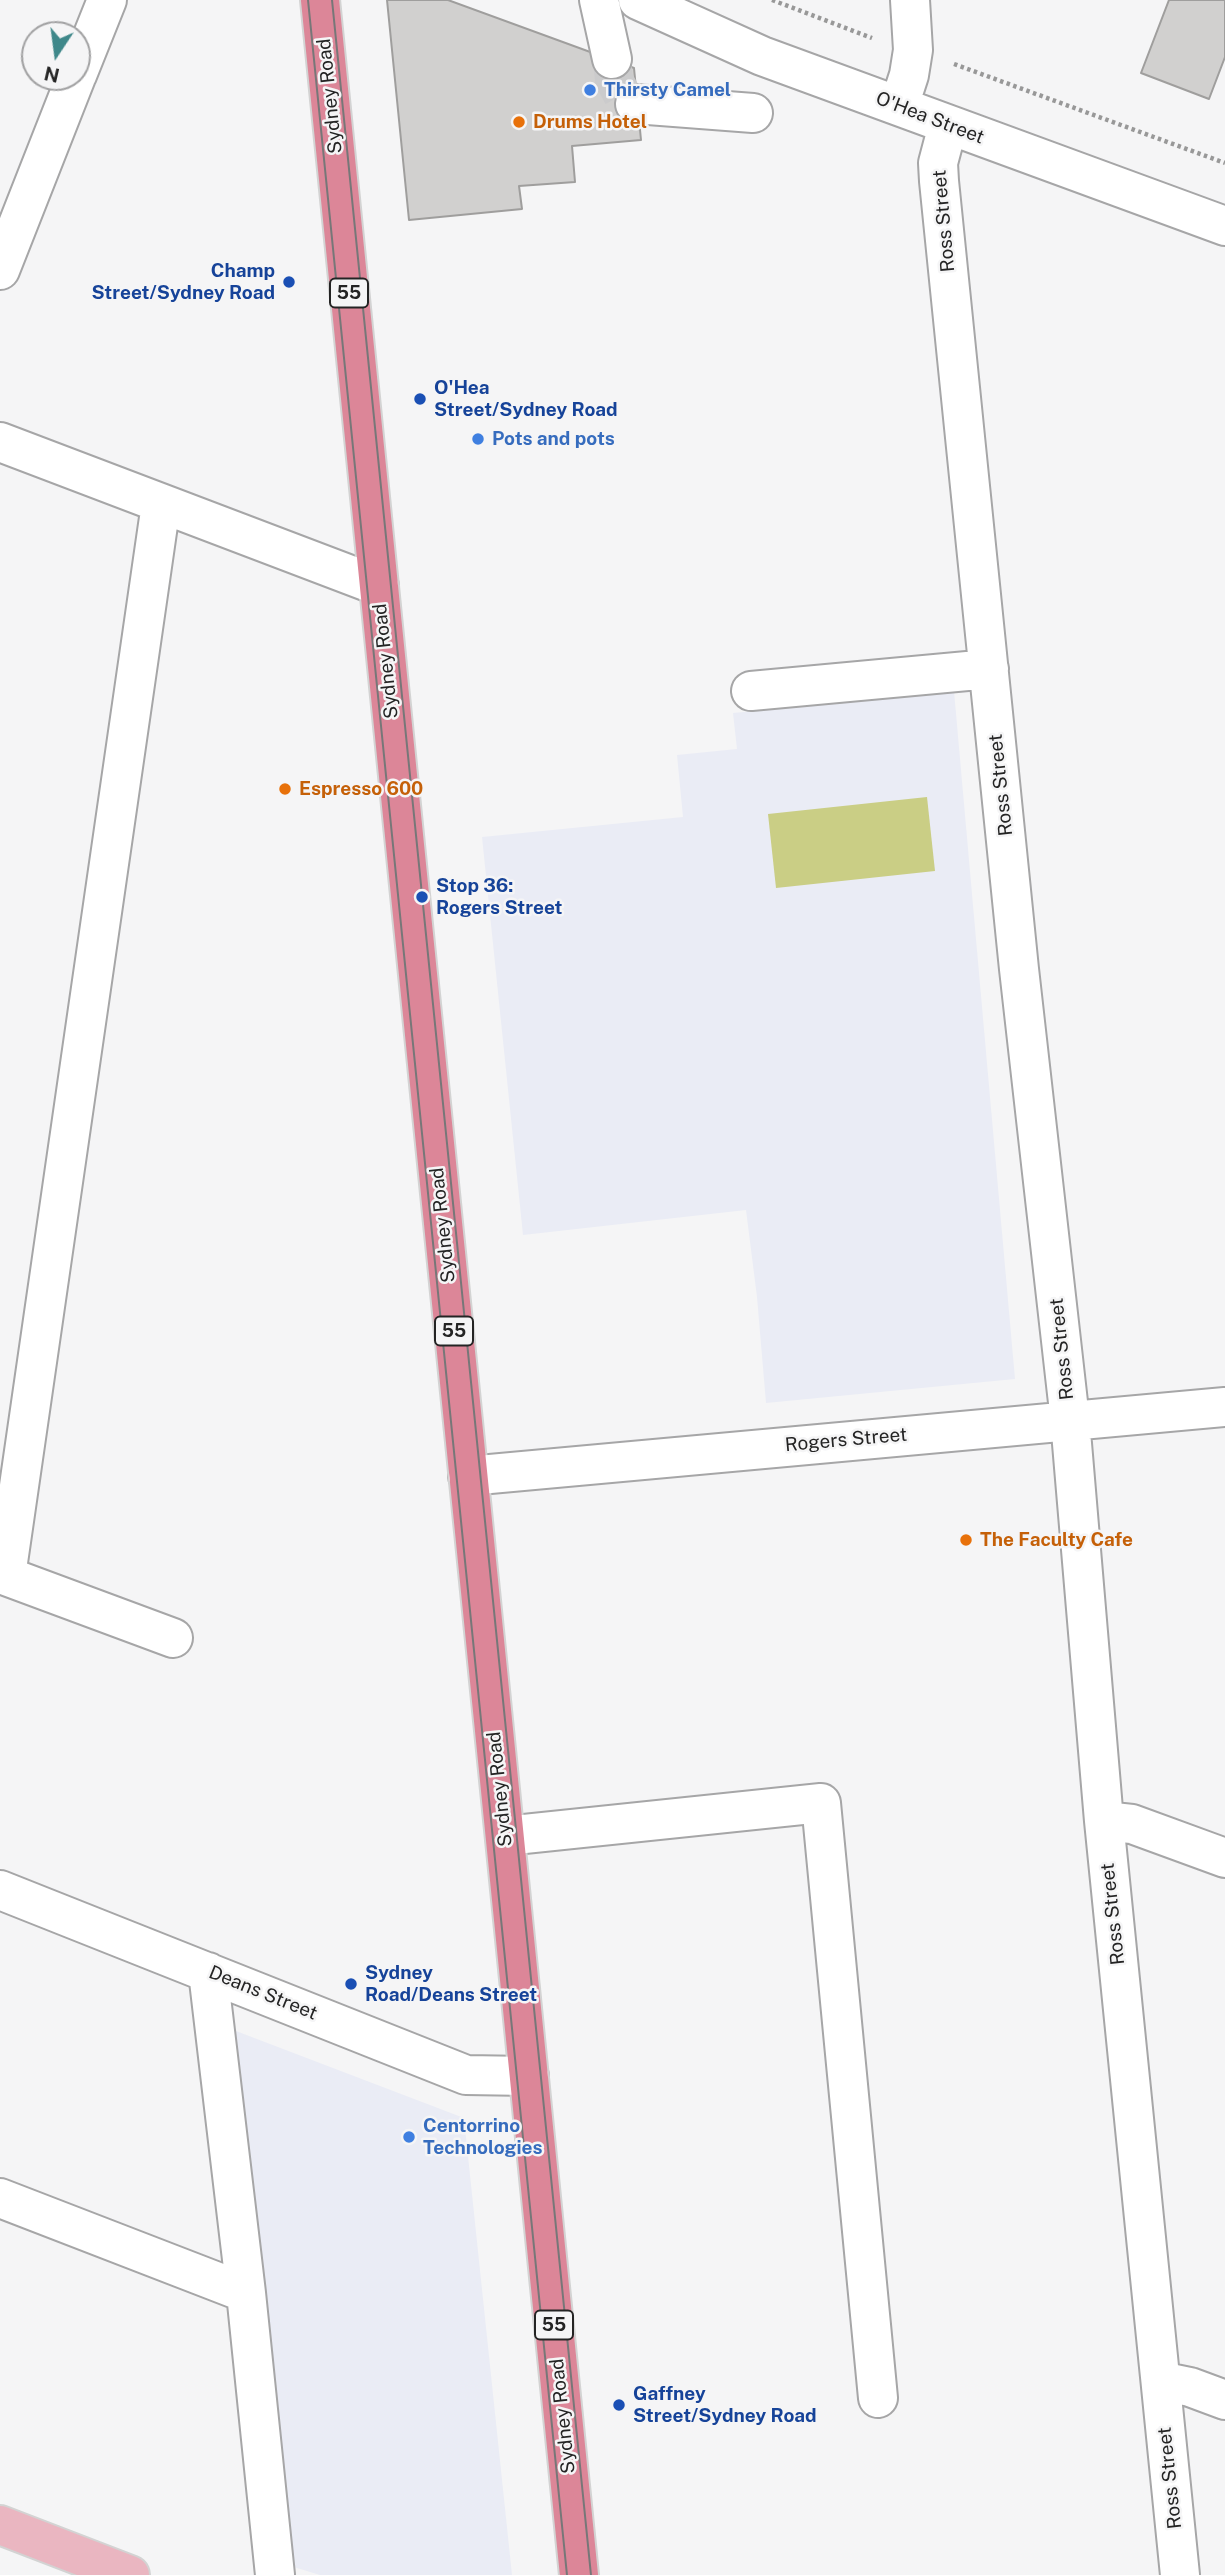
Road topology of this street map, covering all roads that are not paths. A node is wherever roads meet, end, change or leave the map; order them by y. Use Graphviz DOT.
graph roads {
  1 [pos="320,0"];
  2 [pos="599,0"];
  3 [pos="638,0"];
  4 [pos="909,0"];
  5 [pos="103,5"];
  6 [pos="91,38"];
  7 [pos="612,59"];
  8 [pos="71,91"];
  9 [pos="635,104"];
  10 [pos="899,106"];
  11 [pos="753,113"];
  12 [pos="948,125"];
  13 [pos="1225,226"];
  14 [pos="0,270"];
  15 [pos="0,442"];
  16 [pos="162,504"];
  17 [pos="379,586"];
  18 [pos="989,669"];
  19 [pos="751,691"];
  20 [pos="1225,1407"];
  21 [pos="1070,1420"];
  22 [pos="468,1476"];
  23 [pos="3,1575"];
  24 [pos="173,1638"];
  25 [pos="1104,1821"];
  26 [pos="505,1836"];
  27 [pos="1225,1858"];
  28 [pos="0,1891"];
  29 [pos="208,1972"];
  30 [pos="529,2076"];
  31 [pos="0,2198"];
  32 [pos="246,2293"];
  33 [pos="1161,2381"];
  34 [pos="878,2398"];
  35 [pos="1225,2400"];
  36 [pos="0,2525"];
  37 [pos="130,2575"];
  38 [pos="275,2575"];
  39 [pos="579,2575"];
  40 [pos="1180,2575"];
  1 -- 17 [label="highway, Sydney Road / 55"];
  2 -- 7 [label="street"];
  3 -- 10 [label="street, O'Hea Street"];
  4 -- 10 [label="street"];
  5 -- 6 [label="street"];
  8 -- 14 [label="street"];
  9 -- 11 [label="street"];
  10 -- 12 [label="street, O'Hea Street"];
  12 -- 13 [label="street, O'Hea Street"];
  12 -- 18 [label="street, Ross Street"];
  15 -- 16 [label="street"];
  16 -- 17 [label="street"];
  16 -- 23 [label="street"];
  17 -- 22 [label="highway, Sydney Road / 55"];
  18 -- 19 [label="street"];
  18 -- 21 [label="street, Ross Street"];
  20 -- 21 [label="street, Rogers Street"];
  21 -- 22 [label="street, Rogers Street"];
  21 -- 25 [label="street, Ross Street"];
  22 -- 26 [label="highway, Sydney Road / 55"];
  23 -- 24 [label="street"];
  25 -- 27 [label="street"];
  25 -- 33 [label="street, Ross Street"];
  26 -- 30 [label="highway, Sydney Road / 55"];
  26 -- 34 [label="street"];
  28 -- 29 [label="street, Deans Street"];
  29 -- 30 [label="street, Deans Street"];
  29 -- 32 [label="street"];
  30 -- 39 [label="highway, Sydney Road / 55"];
  31 -- 32 [label="street"];
  32 -- 38 [label="street"];
  33 -- 35 [label="street"];
  33 -- 40 [label="street, Ross Street"];
  36 -- 37 [label="main road"];
}
